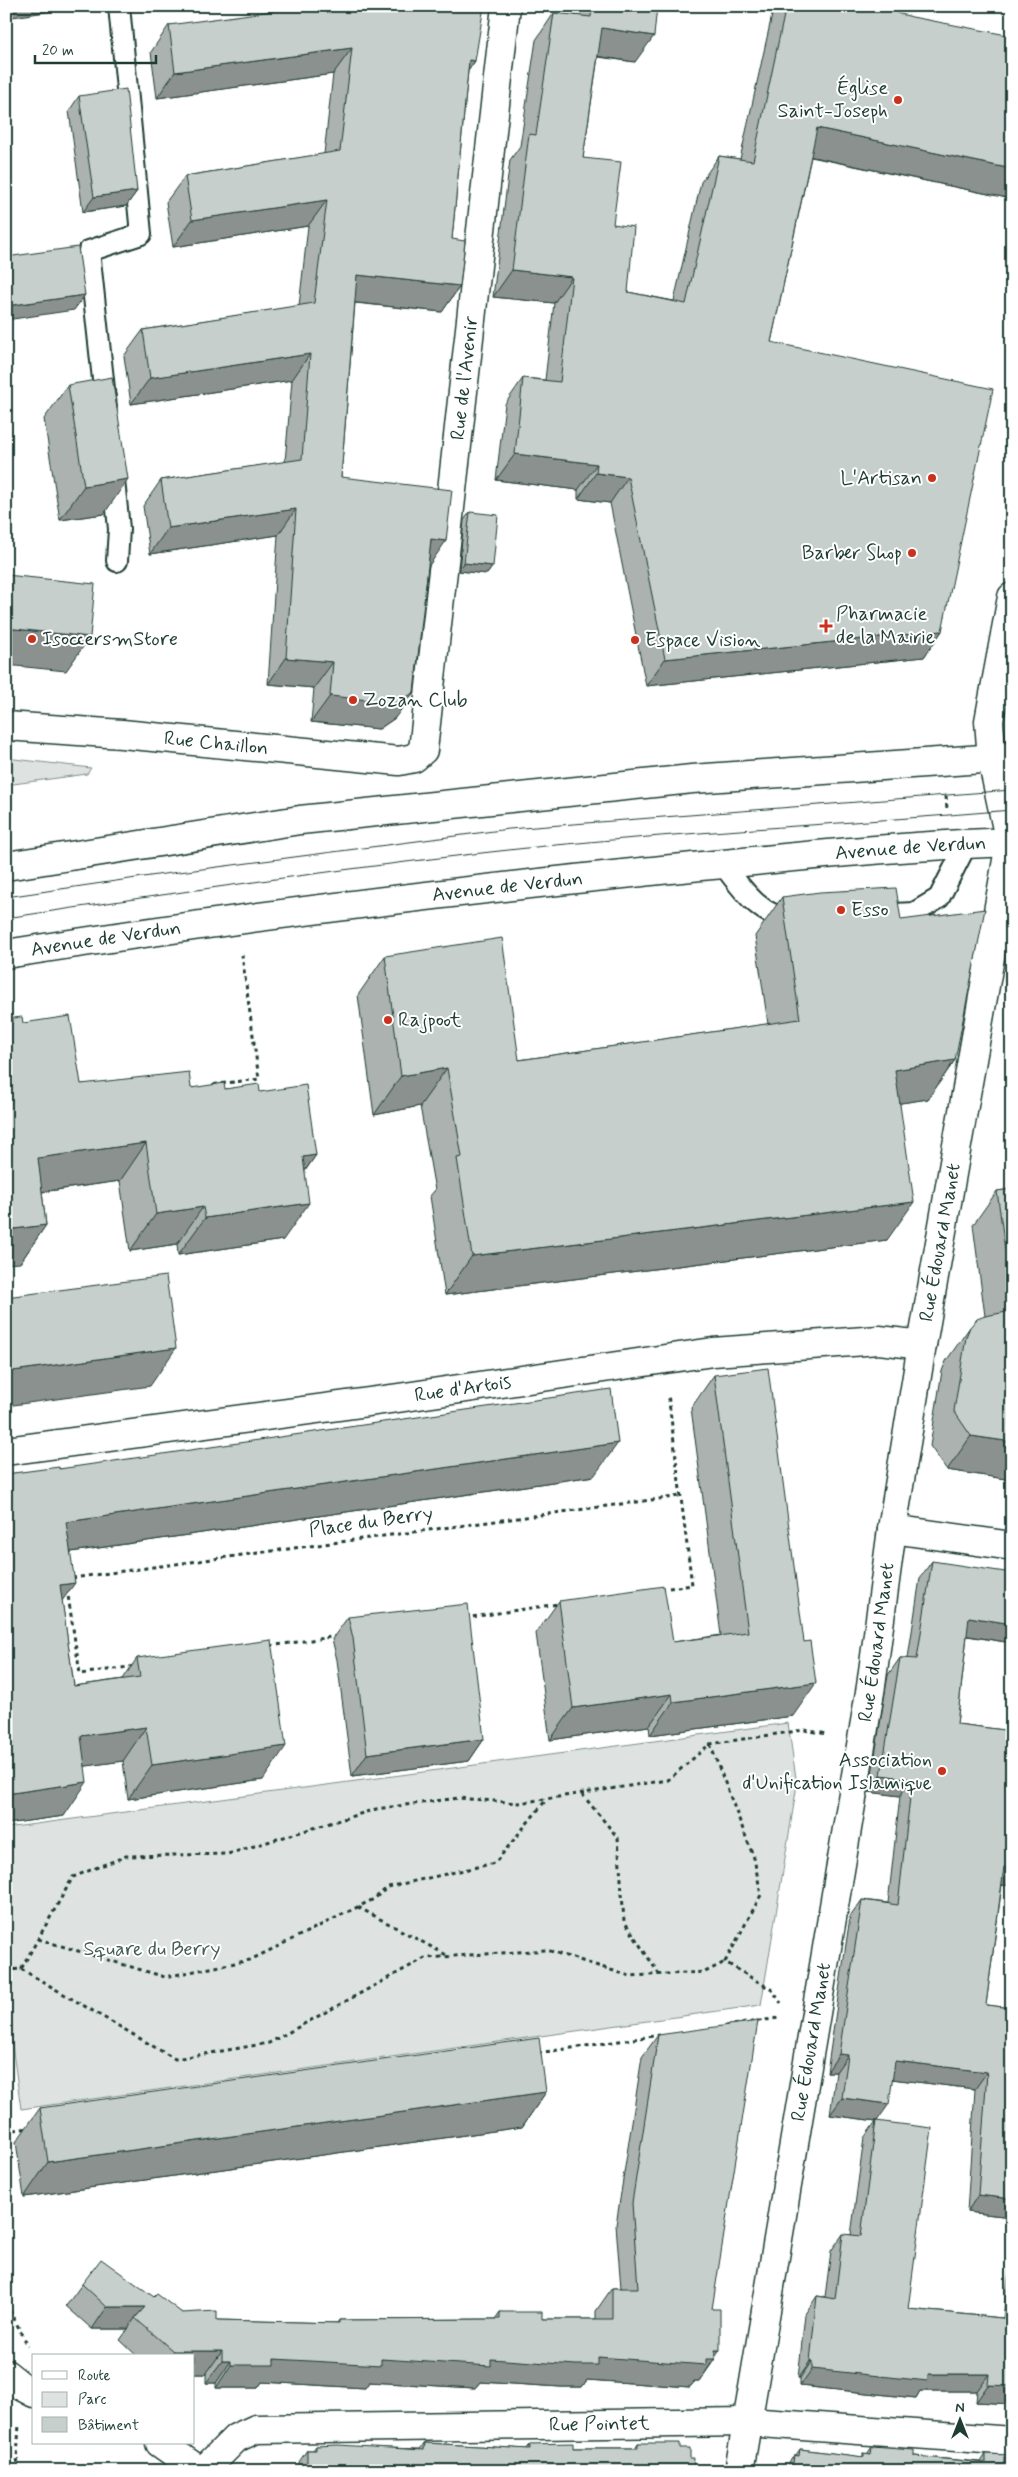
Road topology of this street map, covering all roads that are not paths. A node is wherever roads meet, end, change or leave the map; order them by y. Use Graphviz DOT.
graph roads {
  1 [pos="119,6"];
  2 [pos="506,6"];
  3 [pos="108,430"];
  4 [pos="110,450"];
  5 [pos="117,562"];
  6 [pos="1012,597"];
  7 [pos="6,726"];
  8 [pos="423,750"];
  9 [pos="1002,758"];
  10 [pos="1011,842"];
  11 [pos="966,845"];
  12 [pos="723,864"];
  13 [pos="6,866"];
  14 [pos="858,916"];
  15 [pos="810,918"];
  16 [pos="6,954"];
  17 [pos="922,1345"];
  18 [pos="6,1451"];
  19 [pos="892,1529"];
  20 [pos="1012,1546"];
  21 [pos="747,2422"];
  22 [pos="1012,2441"];
  23 [pos="161,2444"];
  24 [pos="201,2471"];
  25 [pos="739,2471"];
  1 -- 3 [label="lane"];
  2 -- 8 [label="street, Rue de l'Avenir"];
  4 -- 5 [label="lane"];
  6 -- 9 [label="street"];
  7 -- 8 [label="street, Rue Chaillon"];
  9 -- 10 [label="street"];
  9 -- 13 [label="street"];
  10 -- 11 [label="street, Avenue de Verdun"];
  10 -- 17 [label="street, Rue Édouard Manet"];
  11 -- 12 [label="street, Avenue de Verdun"];
  11 -- 14 [label="lane"];
  12 -- 15 [label="lane"];
  12 -- 16 [label="street, Avenue de Verdun"];
  17 -- 18 [label="street, Rue d'Artois"];
  17 -- 19 [label="street, Rue Édouard Manet"];
  19 -- 20 [label="street"];
  19 -- 21 [label="street, Rue Édouard Manet"];
  21 -- 22 [label="street, Rue Pointet"];
  21 -- 24 [label="street, Rue Pointet"];
  21 -- 25 [label="street, Rue Édouard Manet"];
  23 -- 24 [label="street"];
}
